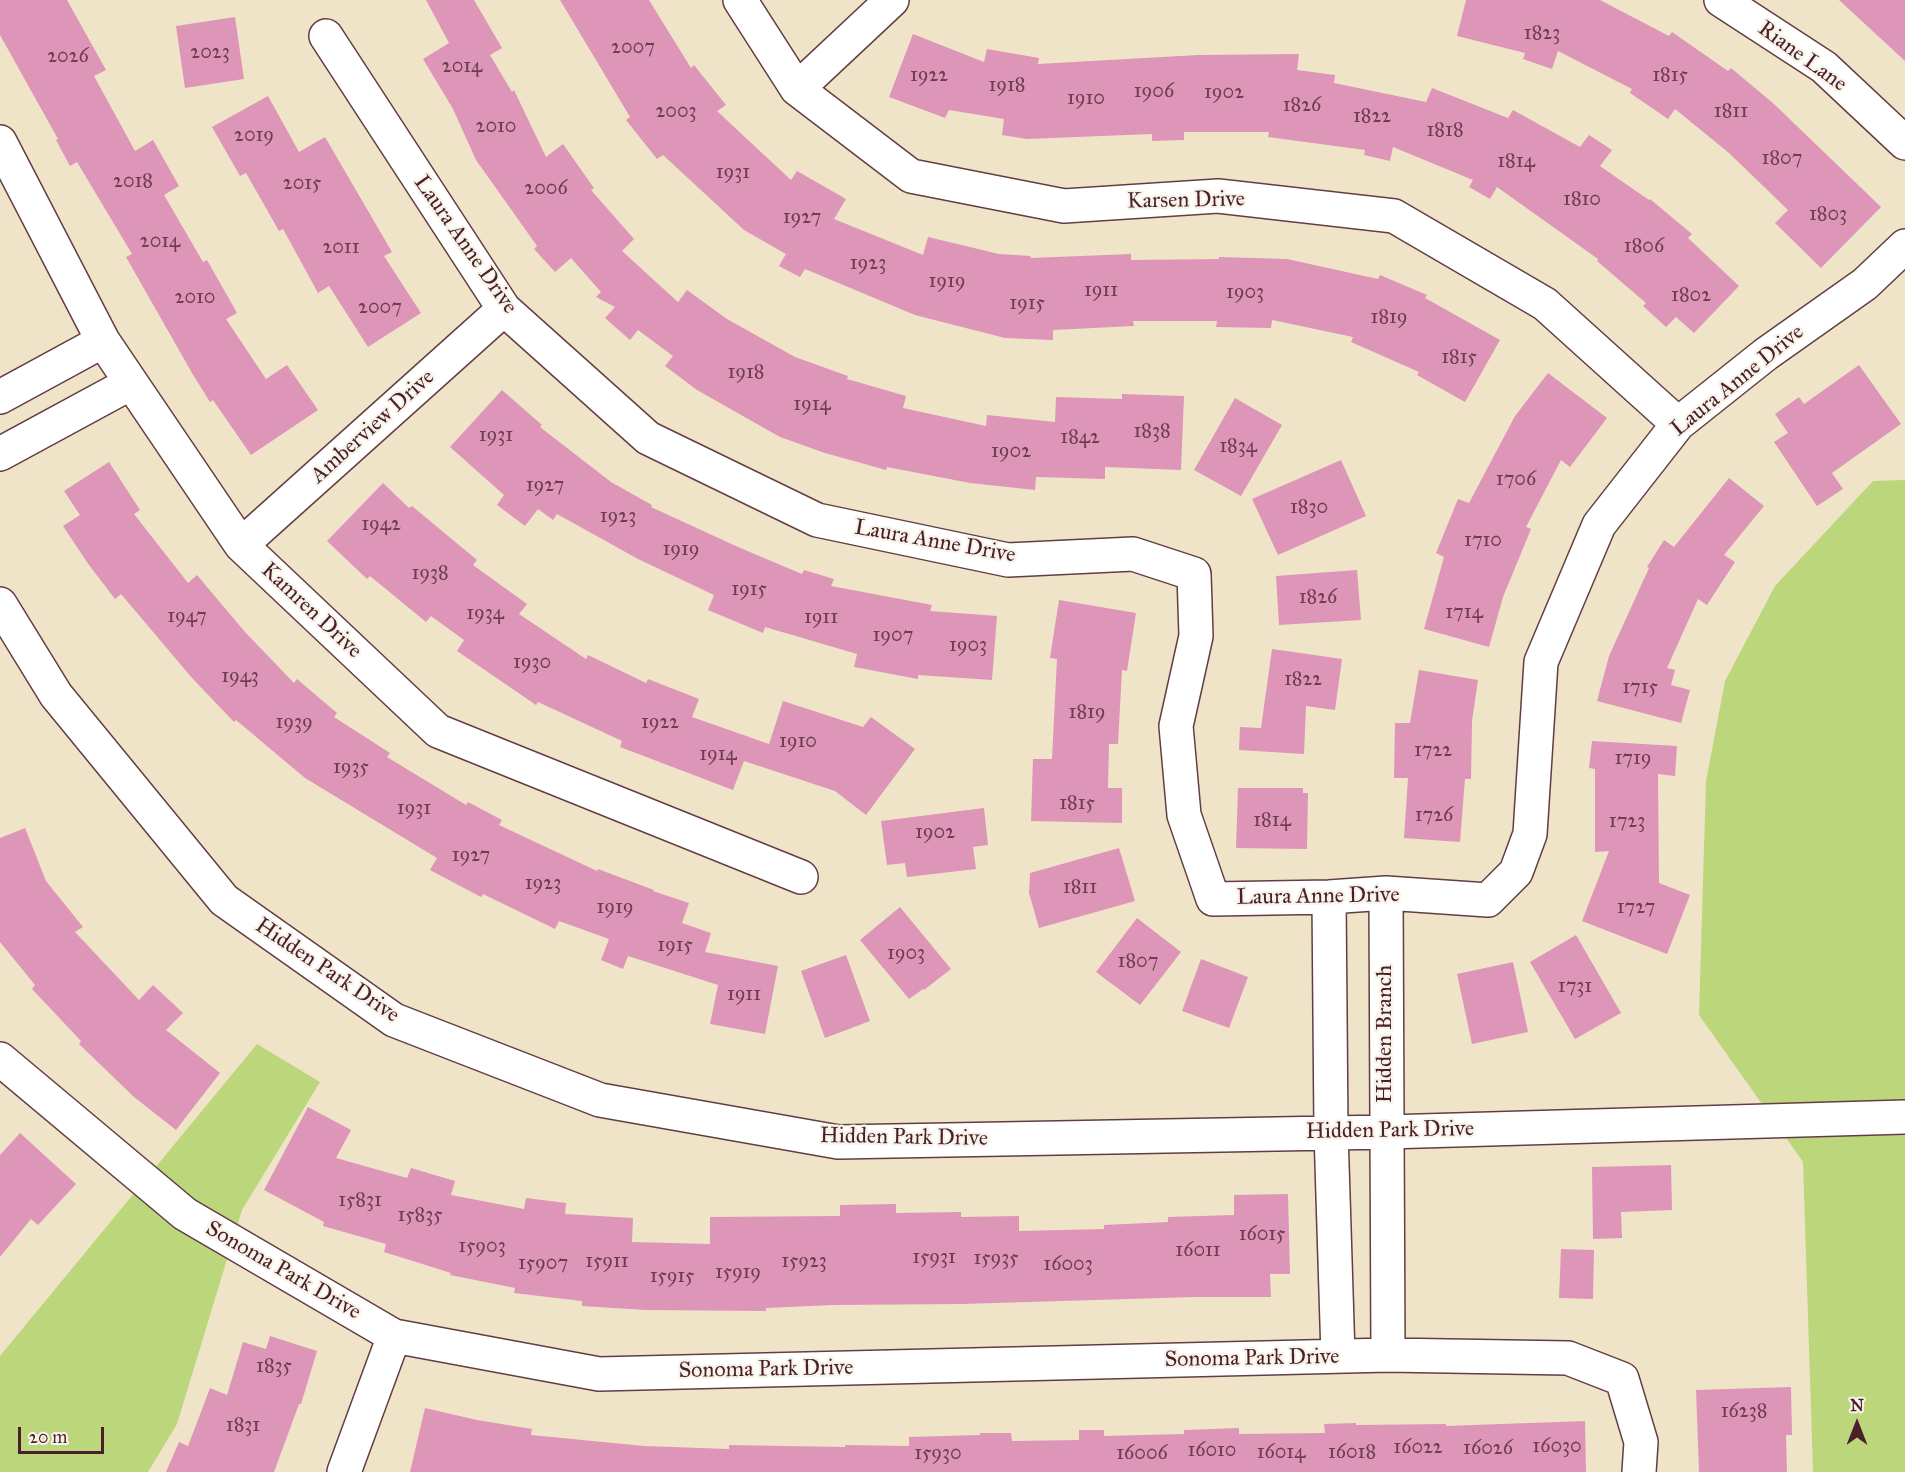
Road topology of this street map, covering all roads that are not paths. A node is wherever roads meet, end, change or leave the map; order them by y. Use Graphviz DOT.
graph roads {
  1 [pos="740,0"];
  2 [pos="892,0"];
  3 [pos="1722,0"];
  4 [pos="326,36"];
  5 [pos="797,89"];
  6 [pos="0,142"];
  7 [pos="1905,143"];
  8 [pos="1905,246"];
  9 [pos="504,309"];
  10 [pos="103,341"];
  11 [pos="131,383"];
  12 [pos="0,398"];
  13 [pos="1678,423"];
  14 [pos="0,454"];
  15 [pos="241,545"];
  16 [pos="0,604"];
  17 [pos="801,877"];
  18 [pos="1386,893"];
  19 [pos="1329,897"];
  20 [pos="0,1059"];
  21 [pos="1905,1117"];
  22 [pos="1386,1131"];
  23 [pos="1331,1132"];
  24 [pos="394,1336"];
  25 [pos="1338,1356"];
  26 [pos="1388,1356"];
  27 [pos="344,1472"];
  28 [pos="1639,1472"];
  1 -- 5 [label="street, Karsen Drive"];
  2 -- 5 [label="street"];
  3 -- 7 [label="street, Riane Lane"];
  4 -- 9 [label="street, Laura Anne Drive"];
  5 -- 13 [label="street, Karsen Drive"];
  6 -- 10 [label="street, Kamren Drive"];
  8 -- 13 [label="street, Laura Anne Drive"];
  9 -- 15 [label="street, Amberview Drive"];
  9 -- 19 [label="street, Laura Anne Drive"];
  10 -- 11 [label="street, Kamren Drive"];
  10 -- 12 [label="street"];
  11 -- 14 [label="street"];
  11 -- 15 [label="street, Kamren Drive"];
  13 -- 18 [label="street, Laura Anne Drive"];
  15 -- 17 [label="street, Kamren Drive"];
  16 -- 23 [label="street, Hidden Park Drive"];
  18 -- 19 [label="street, Laura Anne Drive"];
  18 -- 22 [label="street, Hidden Branch"];
  19 -- 23 [label="street"];
  20 -- 24 [label="street, Sonoma Park Drive"];
  21 -- 22 [label="street, Hidden Park Drive"];
  22 -- 23 [label="street, Hidden Park Drive"];
  22 -- 26 [label="street, Hidden Branch"];
  23 -- 25 [label="street"];
  24 -- 25 [label="street, Sonoma Park Drive"];
  24 -- 27 [label="street"];
  25 -- 26 [label="street, Sonoma Park Drive"];
  26 -- 28 [label="street, Sonoma Park Drive"];
}
